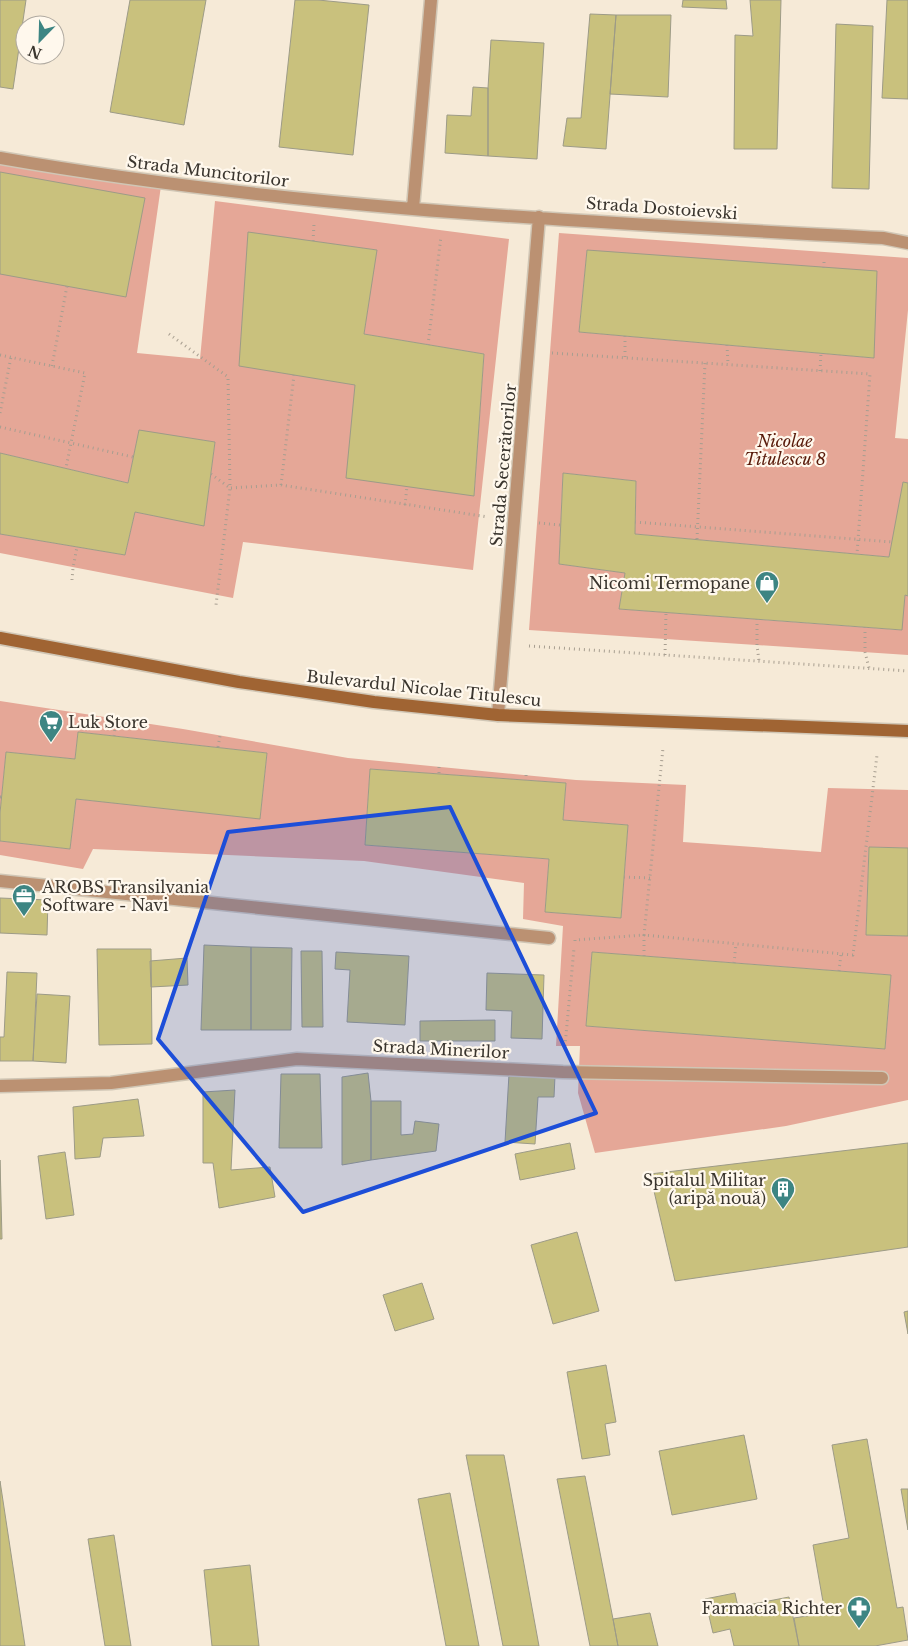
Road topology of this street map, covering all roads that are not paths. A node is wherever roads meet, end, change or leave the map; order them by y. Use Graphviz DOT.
graph roads {
  1 [pos="431,0"];
  2 [pos="0,158"];
  3 [pos="413,208"];
  4 [pos="539,217"];
  5 [pos="908,243"];
  6 [pos="0,638"];
  7 [pos="498,715"];
  8 [pos="908,731"];
  9 [pos="0,881"];
  10 [pos="549,938"];
  11 [pos="882,1078"];
  12 [pos="0,1086"];
  1 -- 3 [label="street"];
  2 -- 3 [label="street, Strada Muncitorilor"];
  3 -- 4 [label="street, Strada Dostoievski"];
  4 -- 5 [label="street, Strada Dostoievski"];
  4 -- 7 [label="street, Strada Secerătorilor"];
  6 -- 7 [label="main road, Bulevardul Nicolae Titulescu"];
  7 -- 8 [label="main road, Bulevardul Nicolae Titulescu"];
  9 -- 10 [label="street"];
  11 -- 12 [label="street, Strada Minerilor"];
}
